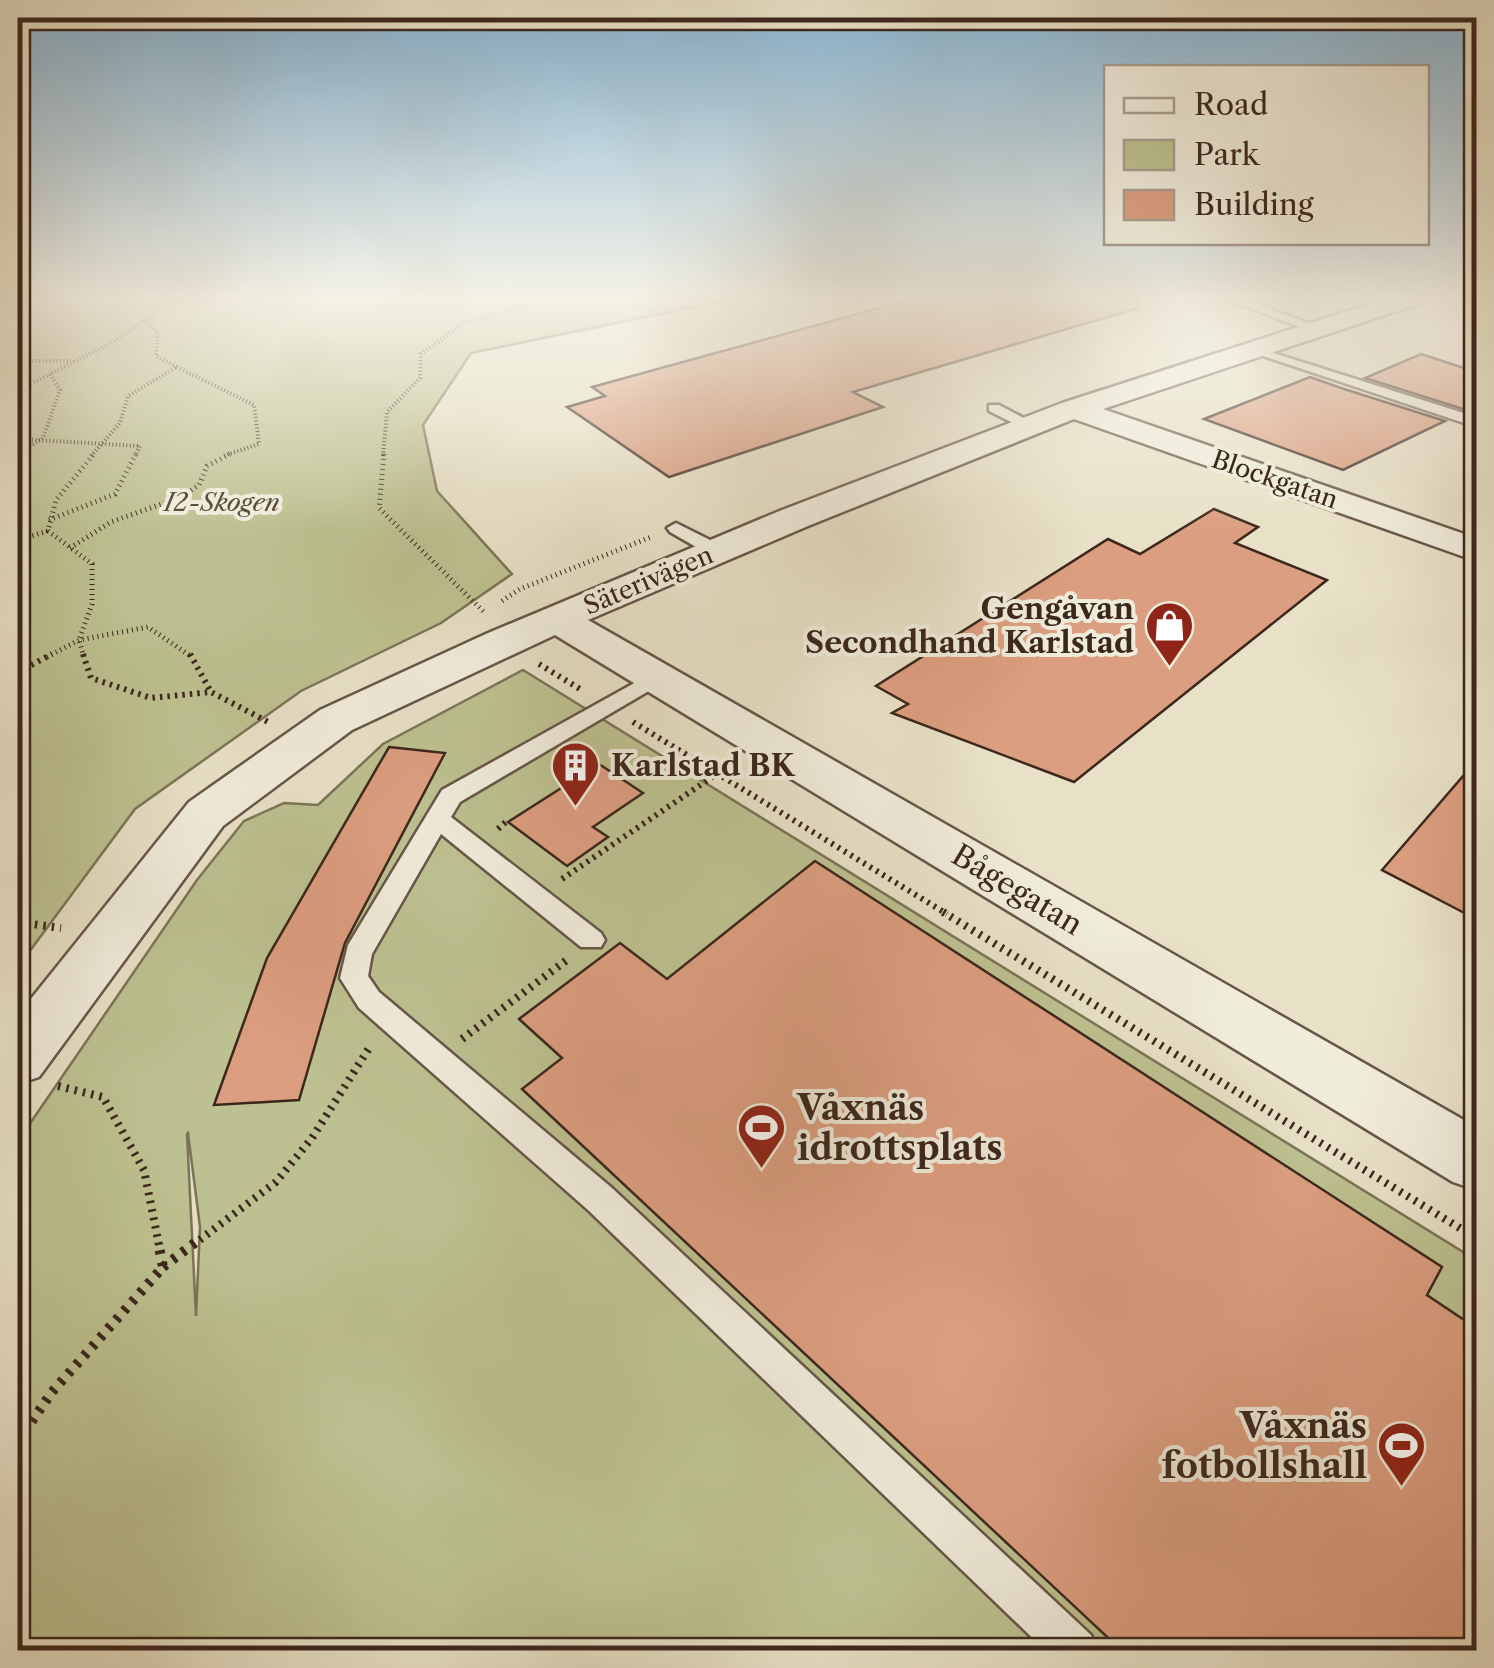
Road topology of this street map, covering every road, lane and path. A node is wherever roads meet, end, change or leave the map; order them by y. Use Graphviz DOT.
graph roads {
  1 [pos="44,377"];
  2 [pos="52,377"];
  3 [pos="160,377"];
  4 [pos="199,377"];
  5 [pos="420,377"];
  6 [pos="1172,377"];
  7 [pos="1340,377"];
  8 [pos="18,390"];
  9 [pos="994,408"];
  10 [pos="1074,409"];
  11 [pos="1476,422"];
  12 [pos="1032,426"];
  13 [pos="43,438"];
  14 [pos="18,439"];
  15 [pos="102,442"];
  16 [pos="18,454"];
  17 [pos="48,520"];
  18 [pos="676,528"];
  19 [pos="48,531"];
  20 [pos="18,540"];
  21 [pos="70,548"];
  22 [pos="1476,550"];
  23 [pos="717,551"];
  24 [pos="557,618"];
  25 [pos="494,628"];
  26 [pos="79,640"];
  27 [pos="18,672"];
  28 [pos="656,677"];
  29 [pos="210,692"];
  30 [pos="608,706"];
  31 [pos="307,741"];
  32 [pos="718,773"];
  33 [pos="439,820"];
  34 [pos="537,897"];
  35 [pos="591,940"];
  36 [pos="388,1018"];
  37 [pos="437,1057"];
  38 [pos="35,1072"];
  39 [pos="1476,1161"];
  40 [pos="1476,1238"];
  41 [pos="162,1268"];
  42 [pos="18,1442"];
  43 [pos="1076,1650"];
  1 -- 8 [label="path"];
  2 -- 13 [label="path"];
  3 -- 15 [label="path"];
  4 -- 21 [label="path"];
  5 -- 25 [label="path"];
  6 -- 10 [label="street, Säterivägen"];
  7 -- 11 [label="lane"];
  9 -- 12 [label="lane"];
  10 -- 12 [label="street, Säterivägen"];
  10 -- 22 [label="street, Blockgatan"];
  12 -- 23 [label="street, Säterivägen"];
  13 -- 14 [label="path"];
  13 -- 15 [label="path"];
  13 -- 16 [label="path"];
  15 -- 17 [label="path"];
  15 -- 17 [label="path"];
  17 -- 19 [label="path"];
  18 -- 23 [label="lane"];
  19 -- 20 [label="path"];
  19 -- 21 [label="path"];
  21 -- 26 [label="path"];
  23 -- 24 [label="street, Säterivägen"];
  24 -- 25 [label="street, Säterivägen"];
  24 -- 28 [label="street, Bågegatan"];
  25 -- 30 [label="path"];
  25 -- 31 [label="street, Säterivägen"];
  26 -- 27 [label="path"];
  26 -- 29 [label="path"];
  26 -- 29 [label="path"];
  28 -- 30 [label="lane"];
  28 -- 39 [label="street, Bågegatan"];
  29 -- 31 [label="path"];
  30 -- 32 [label="path"];
  30 -- 33 [label="lane"];
  31 -- 38 [label="street, Säterivägen"];
  32 -- 34 [label="path"];
  32 -- 40 [label="path"];
  33 -- 34 [label="lane"];
  33 -- 36 [label="lane"];
  34 -- 35 [label="lane"];
  35 -- 37 [label="path"];
  36 -- 37 [label="lane"];
  36 -- 41 [label="path"];
  37 -- 43 [label="lane"];
  38 -- 41 [label="path"];
  41 -- 42 [label="path"];
}
